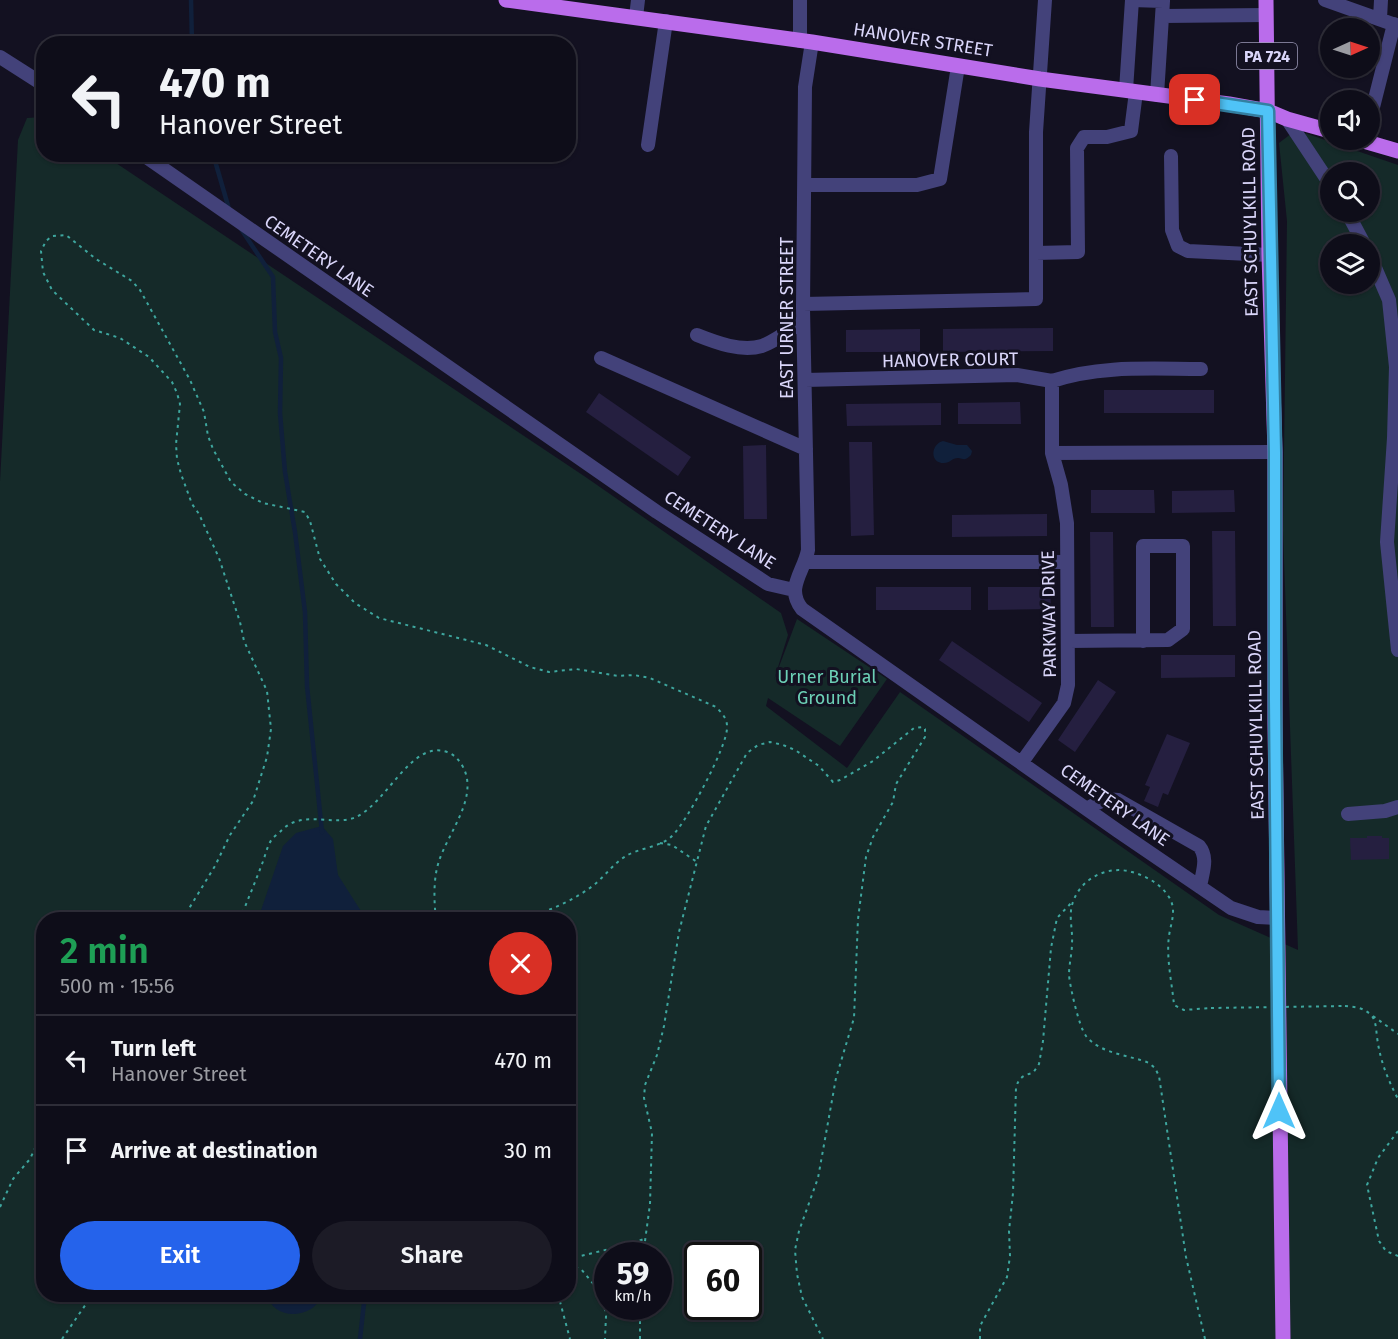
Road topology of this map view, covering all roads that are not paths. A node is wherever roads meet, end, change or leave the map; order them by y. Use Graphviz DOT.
graph roads {
  1 [pos="638,0"];
  2 [pos="800,0"];
  3 [pos="1045,0"];
  4 [pos="1324,0"];
  5 [pos="1381,0"];
  6 [pos="516,1"];
  7 [pos="1163,6"];
  8 [pos="1266,8"];
  9 [pos="636,18"];
  10 [pos="1377,18"];
  11 [pos="1380,19"];
  12 [pos="666,21"];
  13 [pos="1396,25"];
  14 [pos="806,41"];
  15 [pos="0,57"];
  16 [pos="958,66"];
  17 [pos="1040,79"];
  18 [pos="36,80"];
  19 [pos="1378,90"];
  20 [pos="1131,91"];
  21 [pos="1158,95"];
  22 [pos="1268,111"];
  23 [pos="1287,119"];
  24 [pos="1320,128"];
  25 [pos="648,145"];
  26 [pos="1380,146"];
  27 [pos="1398,151"];
  28 [pos="1172,156"];
  29 [pos="154,162"];
  30 [pos="1320,169"];
  31 [pos="805,185"];
  32 [pos="1035,253"];
  33 [pos="1269,255"];
  34 [pos="1380,276"];
  35 [pos="1393,303"];
  36 [pos="803,304"];
  37 [pos="803,321"];
  38 [pos="698,335"];
  39 [pos="601,358"];
  40 [pos="1397,365"];
  41 [pos="1201,369"];
  42 [pos="805,380"];
  43 [pos="1053,381"];
  44 [pos="1396,441"];
  45 [pos="806,449"];
  46 [pos="1275,452"];
  47 [pos="1052,453"];
  48 [pos="1393,540"];
  49 [pos="806,562"];
  50 [pos="1066,562"];
  51 [pos="794,590"];
  52 [pos="1068,641"];
  53 [pos="1143,641"];
  54 [pos="1398,650"];
  55 [pos="1022,762"];
  56 [pos="1398,807"];
  57 [pos="1087,809"];
  58 [pos="1348,814"];
  59 [pos="1200,887"];
  60 [pos="1278,918"];
  61 [pos="1283,1339"];
  1 -- 9 [label="street"];
  2 -- 14 [label="street, EAST URNER STREET"];
  3 -- 17 [label="street"];
  4 -- 10 [label="street"];
  5 -- 11 [label="street"];
  6 -- 9 [label="main road, HANOVER STREET"];
  7 -- 8 [label="street"];
  7 -- 20 [label="street"];
  7 -- 21 [label="street"];
  8 -- 22 [label="main road, PA 724"];
  9 -- 12 [label="main road, HANOVER STREET"];
  11 -- 13 [label="street"];
  12 -- 14 [label="main road, HANOVER STREET"];
  12 -- 25 [label="street"];
  13 -- 19 [label="street"];
  14 -- 16 [label="main road, HANOVER STREET"];
  14 -- 31 [label="street, EAST URNER STREET"];
  15 -- 18 [label="street"];
  16 -- 17 [label="main road, HANOVER STREET"];
  16 -- 31 [label="street"];
  17 -- 20 [label="main road, HANOVER STREET"];
  17 -- 32 [label="street"];
  20 -- 21 [label="main road, HANOVER STREET"];
  20 -- 32 [label="street"];
  21 -- 22 [label="main road, HANOVER STREET"];
  22 -- 23 [label="main road, HANOVER STREET"];
  22 -- 33 [label="main road, EAST SCHUYLKILL ROAD / PA 724"];
  23 -- 24 [label="main road, HANOVER STREET"];
  23 -- 30 [label="street"];
  26 -- 27 [label="main road"];
  28 -- 33 [label="street"];
  29 -- 51 [label="street, CEMETERY LANE"];
  31 -- 36 [label="street, EAST URNER STREET"];
  32 -- 36 [label="street"];
  33 -- 46 [label="main road, EAST SCHUYLKILL ROAD / PA 724"];
  34 -- 35 [label="street"];
  35 -- 40 [label="street"];
  36 -- 37 [label="street, EAST URNER STREET"];
  37 -- 38 [label="street"];
  37 -- 42 [label="street, EAST URNER STREET"];
  39 -- 45 [label="street"];
  40 -- 44 [label="street"];
  41 -- 43 [label="street"];
  42 -- 43 [label="street, HANOVER COURT"];
  42 -- 45 [label="street, EAST URNER STREET"];
  43 -- 47 [label="street"];
  44 -- 48 [label="street"];
  45 -- 49 [label="street, EAST URNER STREET"];
  46 -- 47 [label="street"];
  46 -- 60 [label="main road, EAST SCHUYLKILL ROAD / PA 724"];
  47 -- 50 [label="street, PARKWAY DRIVE"];
  48 -- 54 [label="street"];
  49 -- 50 [label="street"];
  49 -- 51 [label="street, EAST URNER STREET"];
  50 -- 52 [label="street, PARKWAY DRIVE"];
  51 -- 55 [label="street, CEMETERY LANE"];
  52 -- 53 [label="street"];
  52 -- 55 [label="street, PARKWAY DRIVE"];
  53 -- 53 [label="street"];
  55 -- 57 [label="street, CEMETERY LANE"];
  56 -- 58 [label="street"];
  57 -- 59 [label="street, CEMETERY LANE"];
  57 -- 59 [label="street"];
  59 -- 60 [label="street, CEMETERY LANE"];
  60 -- 61 [label="main road, EAST SCHUYLKILL ROAD / PA 724"];
}
